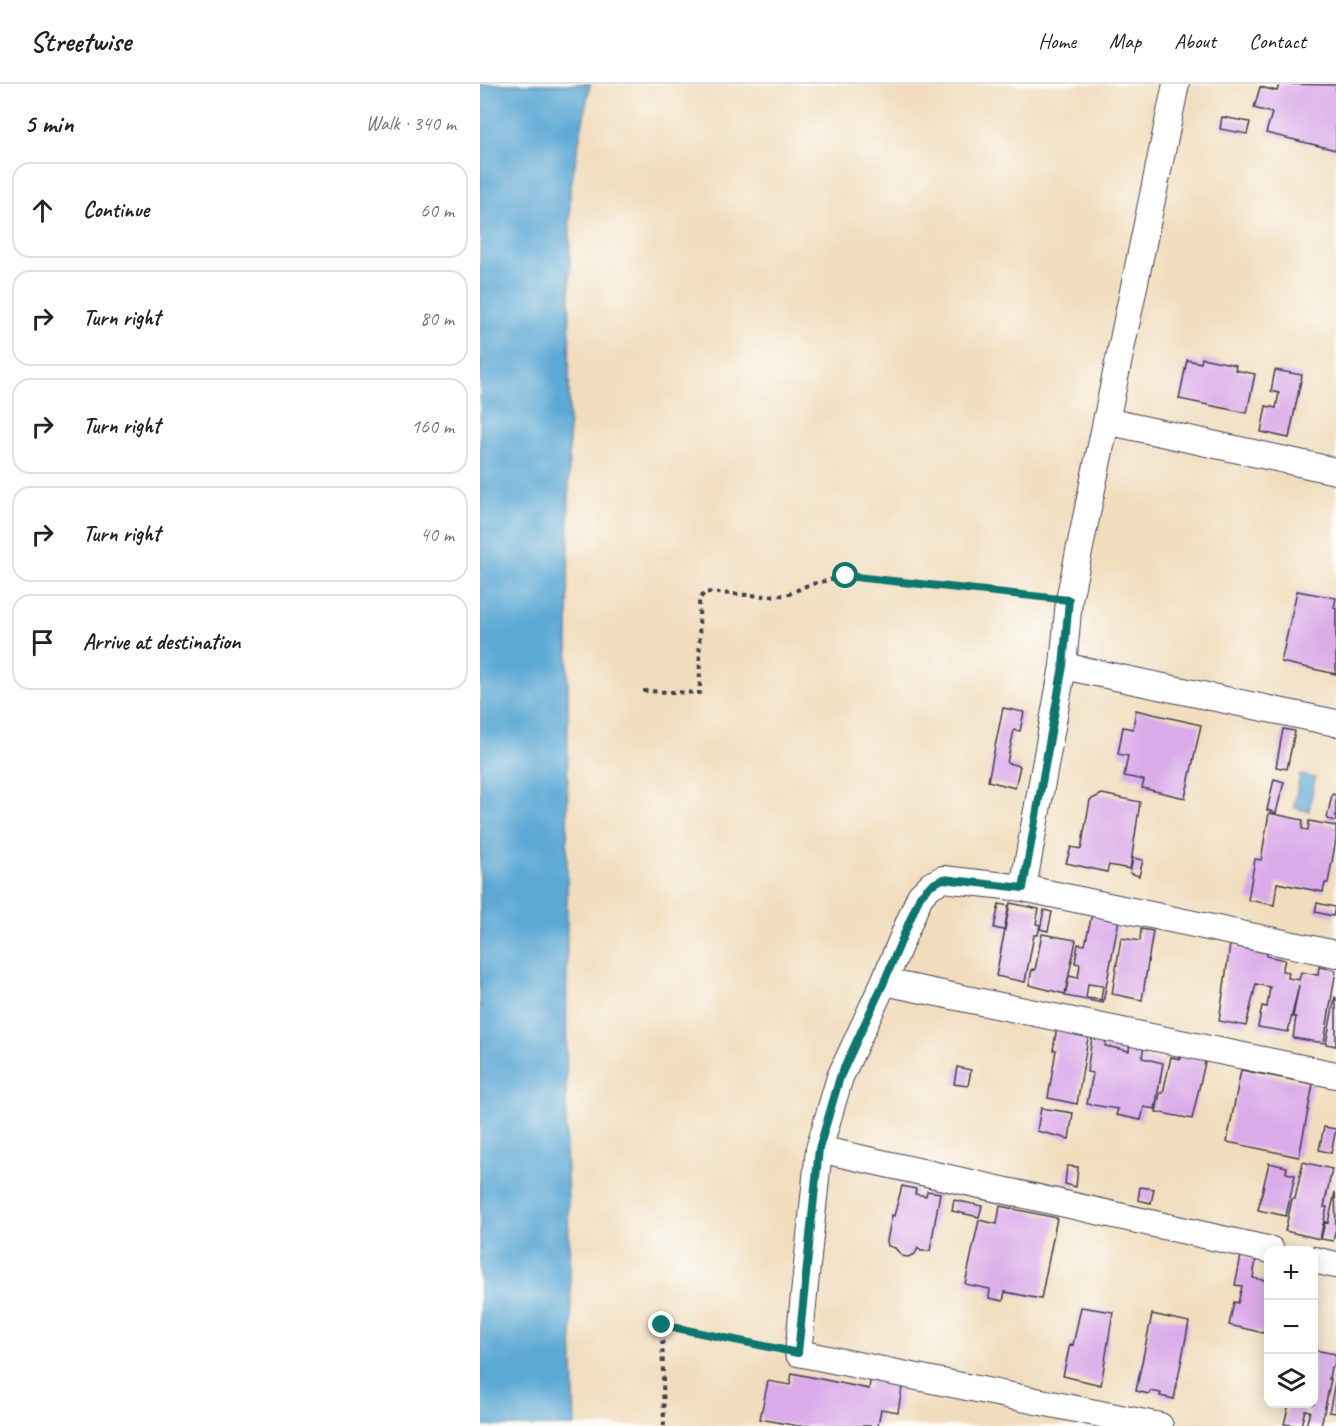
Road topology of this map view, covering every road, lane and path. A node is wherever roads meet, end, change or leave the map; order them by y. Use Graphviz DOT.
graph roads {
  1 [pos="1176,84"];
  2 [pos="1106,421"];
  3 [pos="1336,471"];
  4 [pos="1069,600"];
  5 [pos="1063,666"];
  6 [pos="643,691"];
  7 [pos="1336,723"];
  8 [pos="1023,888"];
  9 [pos="1336,954"];
  10 [pos="884,982"];
  11 [pos="1336,1075"];
  12 [pos="819,1149"];
  13 [pos="1264,1249"];
  14 [pos="1318,1261"];
  15 [pos="1336,1265"];
  16 [pos="798,1353"];
  17 [pos="664,1426"];
  18 [pos="1160,1426"];
  1 -- 2 [label="street"];
  2 -- 3 [label="street"];
  2 -- 4 [label="street"];
  4 -- 5 [label="street"];
  4 -- 6 [label="path"];
  5 -- 7 [label="street"];
  5 -- 8 [label="street"];
  8 -- 9 [label="street"];
  8 -- 10 [label="street"];
  10 -- 11 [label="street"];
  10 -- 12 [label="street"];
  12 -- 13 [label="street"];
  12 -- 16 [label="street"];
  14 -- 15 [label="street"];
  16 -- 17 [label="path"];
  16 -- 18 [label="street"];
}
